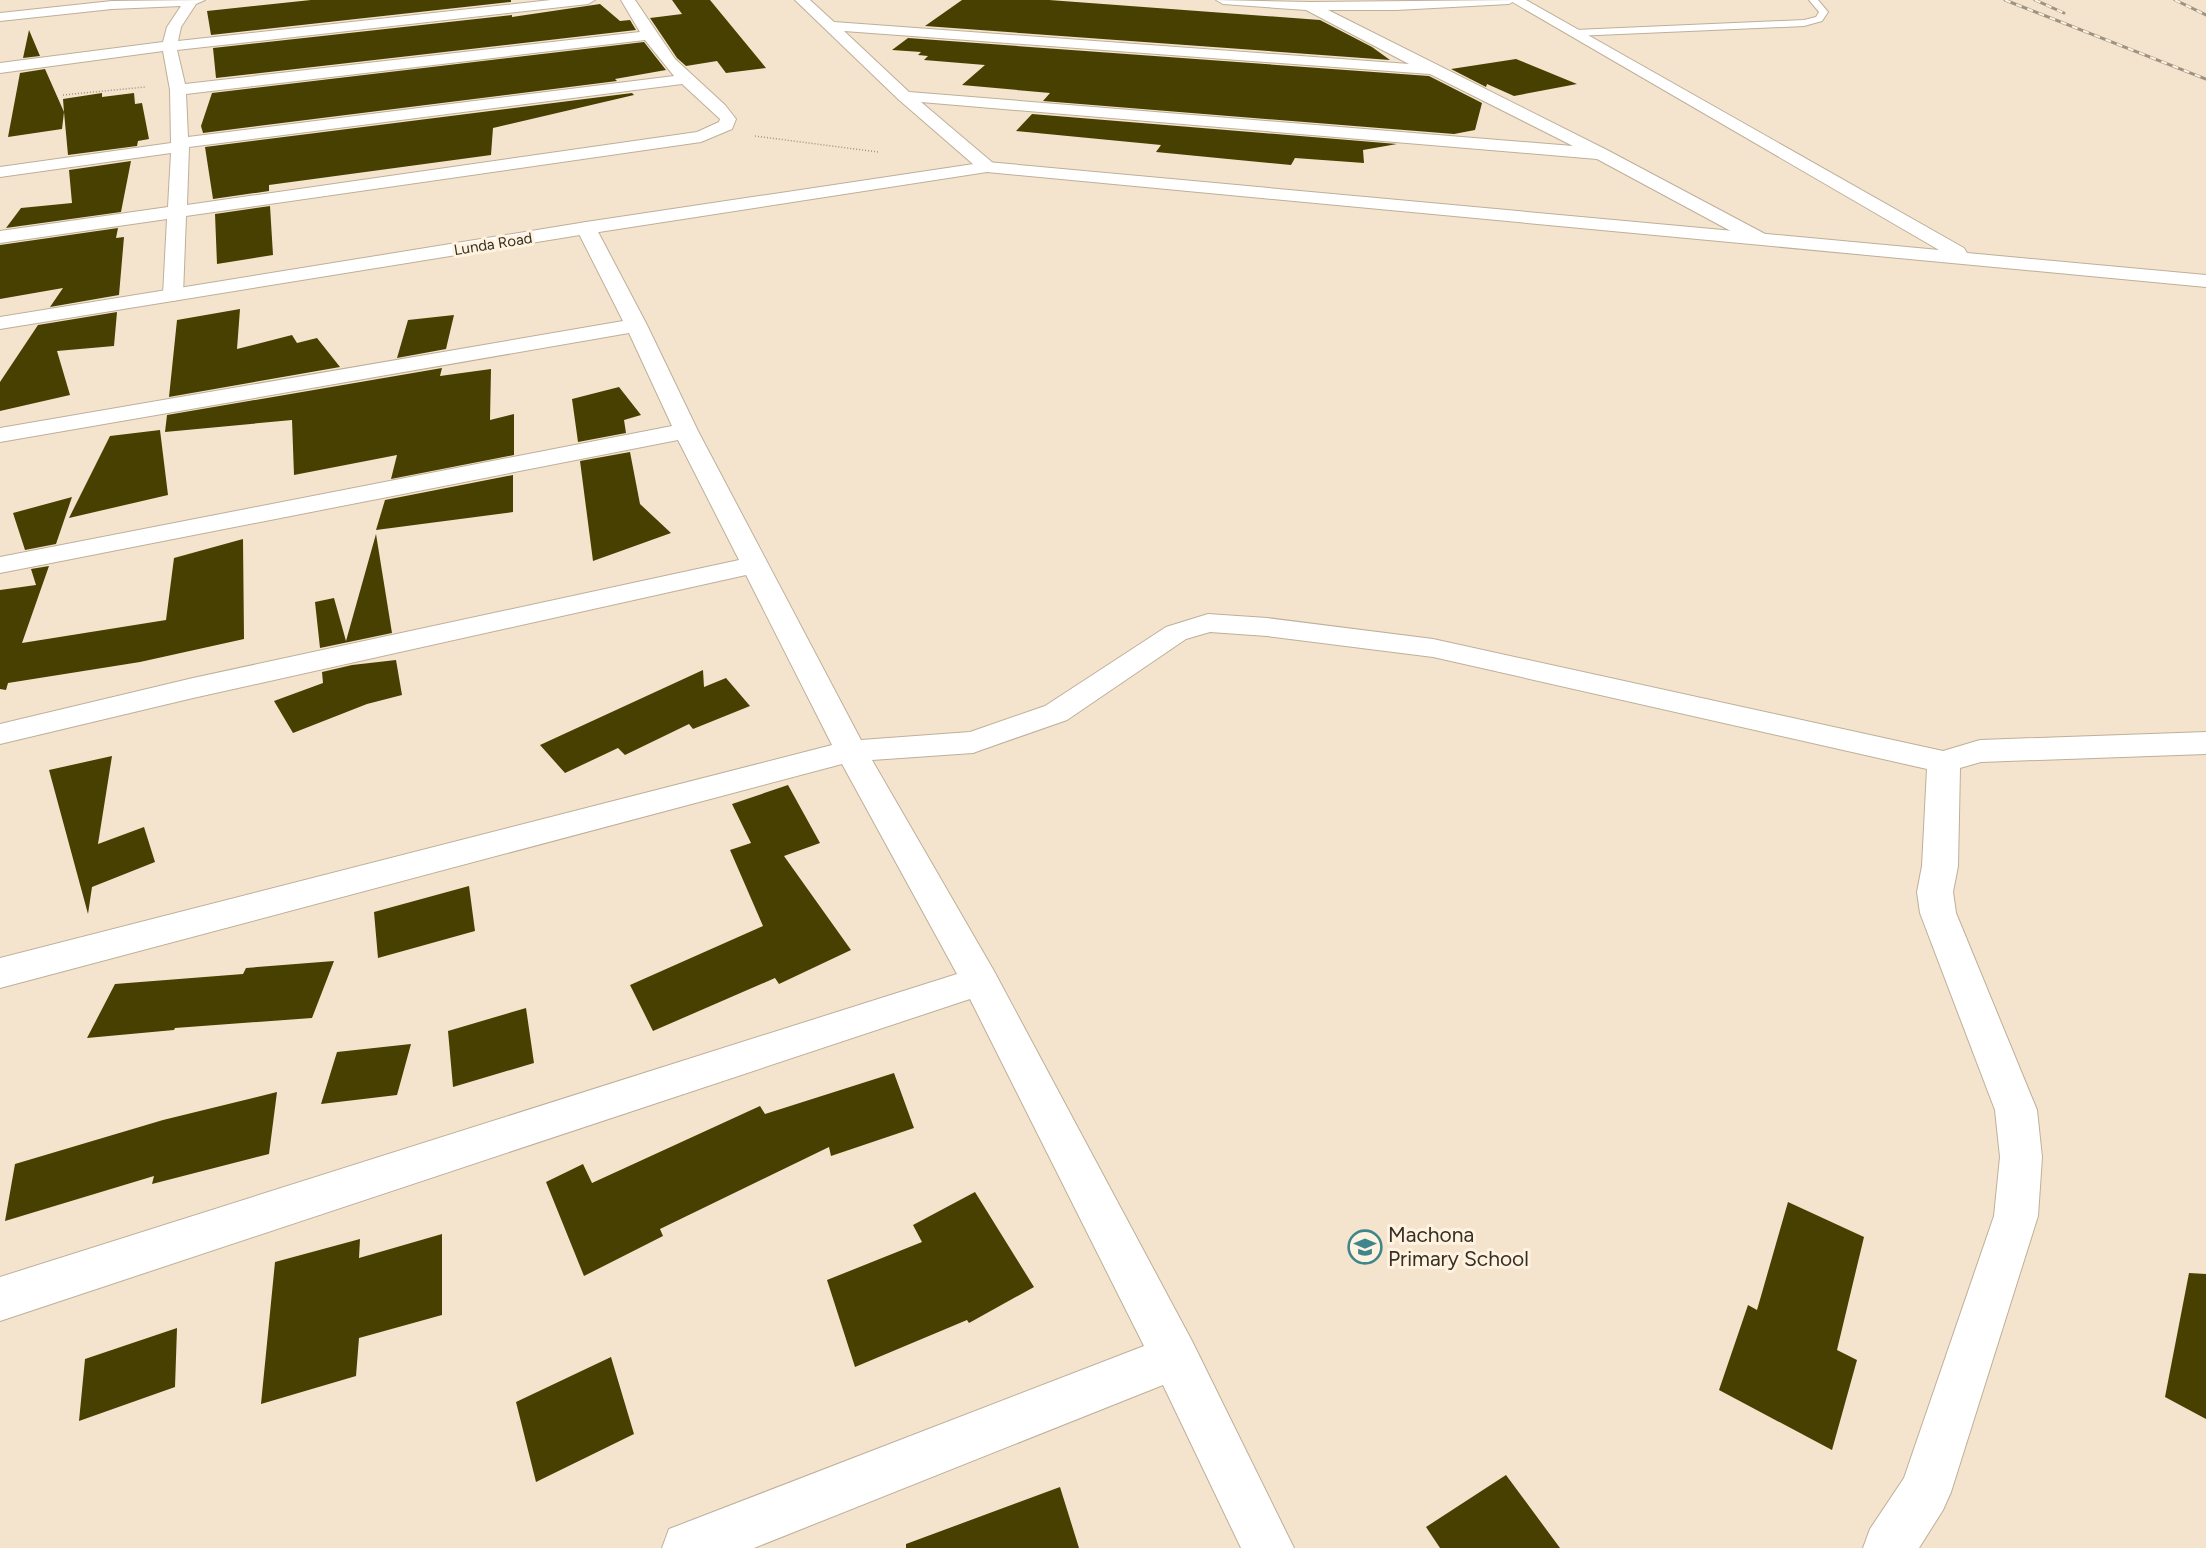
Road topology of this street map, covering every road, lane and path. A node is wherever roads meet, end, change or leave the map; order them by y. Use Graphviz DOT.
graph roads {
  1 [pos="198,0"];
  2 [pos="588,0"];
  3 [pos="628,0"];
  4 [pos="802,0"];
  5 [pos="1223,0"];
  6 [pos="1509,0"];
  7 [pos="1516,0"];
  8 [pos="1812,0"];
  9 [pos="191,1"];
  10 [pos="1309,6"];
  11 [pos="0,17"];
  12 [pos="830,26"];
  13 [pos="1575,33"];
  14 [pos="648,35"];
  15 [pos="169,46"];
  16 [pos="0,68"];
  17 [pos="1432,70"];
  18 [pos="685,79"];
  19 [pos="177,87"];
  20 [pos="63,95"];
  21 [pos="904,96"];
  22 [pos="718,130"];
  23 [pos="180,145"];
  24 [pos="882,153"];
  25 [pos="1601,154"];
  26 [pos="987,168"];
  27 [pos="0,172"];
  28 [pos="177,210"];
  29 [pos="586,228"];
  30 [pos="0,237"];
  31 [pos="1760,239"];
  32 [pos="1965,257"];
  33 [pos="2206,281"];
  34 [pos="172,295"];
  35 [pos="0,323"];
  36 [pos="636,325"];
  37 [pos="686,431"];
  38 [pos="0,435"];
  39 [pos="0,565"];
  40 [pos="756,565"];
  41 [pos="0,734"];
  42 [pos="2206,743"];
  43 [pos="851,750"];
  44 [pos="1944,762"];
  45 [pos="0,973"];
  46 [pos="980,981"];
  47 [pos="0,1299"];
  48 [pos="1175,1357"];
  49 [pos="688,1548"];
  50 [pos="1268,1548"];
  51 [pos="1889,1548"];
  1 -- 9 [label="street"];
  2 -- 15 [label="street"];
  3 -- 14 [label="street"];
  4 -- 12 [label="street"];
  5 -- 10 [label="street"];
  6 -- 10 [label="street"];
  7 -- 13 [label="street"];
  8 -- 13 [label="lane"];
  9 -- 11 [label="street"];
  9 -- 15 [label="street"];
  10 -- 17 [label="street"];
  12 -- 17 [label="street"];
  12 -- 21 [label="street"];
  13 -- 32 [label="street"];
  14 -- 18 [label="street"];
  14 -- 19 [label="street"];
  15 -- 16 [label="street"];
  15 -- 19 [label="street"];
  17 -- 25 [label="street"];
  18 -- 22 [label="street"];
  18 -- 23 [label="street"];
  19 -- 20 [label="path"];
  19 -- 23 [label="street"];
  21 -- 25 [label="street"];
  21 -- 26 [label="street"];
  22 -- 24 [label="path"];
  22 -- 28 [label="street"];
  23 -- 27 [label="street"];
  23 -- 28 [label="street"];
  25 -- 31 [label="street"];
  26 -- 29 [label="street, Lunda Road"];
  26 -- 31 [label="street, Lunda Road"];
  28 -- 30 [label="street"];
  28 -- 34 [label="street"];
  29 -- 34 [label="street, Lunda Road"];
  29 -- 36 [label="street"];
  31 -- 32 [label="street, Lunda Road"];
  32 -- 33 [label="street, Lunda Road"];
  34 -- 35 [label="street, Lunda Road"];
  36 -- 37 [label="street"];
  36 -- 38 [label="street"];
  37 -- 39 [label="street"];
  37 -- 40 [label="street"];
  40 -- 41 [label="street"];
  40 -- 43 [label="street"];
  42 -- 44 [label="street"];
  43 -- 44 [label="street"];
  43 -- 45 [label="street"];
  43 -- 46 [label="street"];
  44 -- 51 [label="street"];
  46 -- 47 [label="street"];
  46 -- 48 [label="street"];
  48 -- 49 [label="street"];
  48 -- 50 [label="street"];
}
